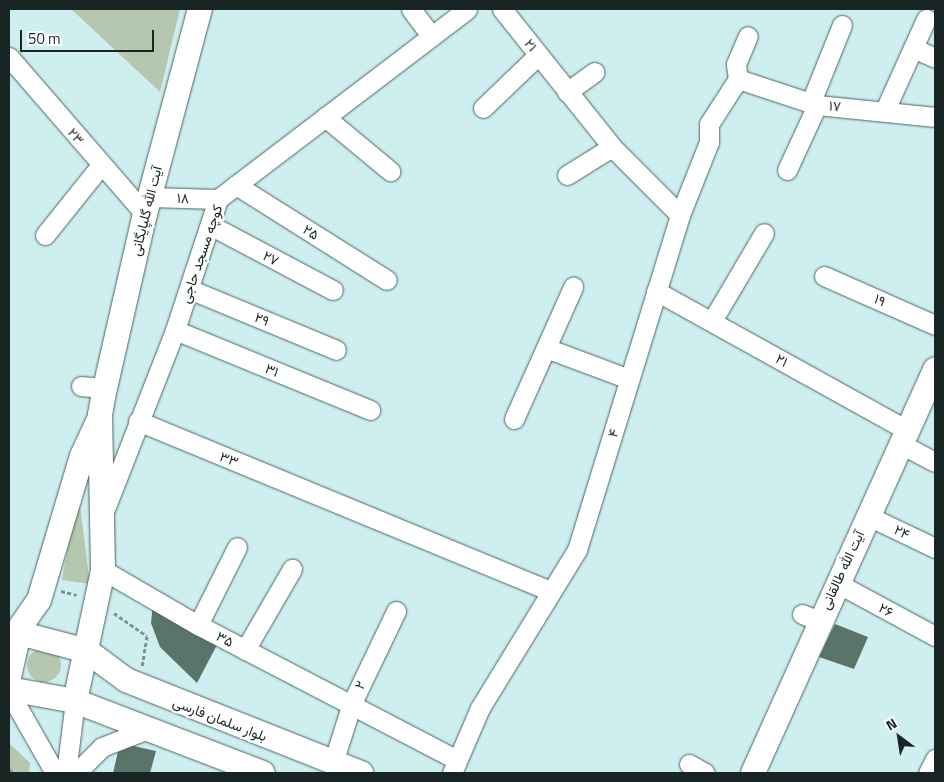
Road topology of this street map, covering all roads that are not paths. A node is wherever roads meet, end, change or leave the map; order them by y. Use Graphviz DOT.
graph roads {
  1 [pos="200,9"];
  2 [pos="411,9"];
  3 [pos="467,9"];
  4 [pos="502,9"];
  5 [pos="926,19"];
  6 [pos="842,25"];
  7 [pos="431,36"];
  8 [pos="748,36"];
  9 [pos="913,48"];
  10 [pos="538,55"];
  11 [pos="935,58"];
  12 [pos="10,63"];
  13 [pos="595,72"];
  14 [pos="738,78"];
  15 [pos="567,92"];
  16 [pos="814,103"];
  17 [pos="483,108"];
  18 [pos="885,110"];
  19 [pos="935,117"];
  20 [pos="325,118"];
  21 [pos="612,147"];
  22 [pos="101,165"];
  23 [pos="787,170"];
  24 [pos="390,171"];
  25 [pos="567,174"];
  26 [pos="236,185"];
  27 [pos="218,199"];
  28 [pos="147,205"];
  29 [pos="680,215"];
  30 [pos="210,225"];
  31 [pos="764,233"];
  32 [pos="45,235"];
  33 [pos="824,276"];
  34 [pos="387,280"];
  35 [pos="573,287"];
  36 [pos="189,289"];
  37 [pos="333,290"];
  38 [pos="656,290"];
  39 [pos="712,321"];
  40 [pos="935,325"];
  41 [pos="175,330"];
  42 [pos="546,348"];
  43 [pos="336,350"];
  44 [pos="935,369"];
  45 [pos="629,379"];
  46 [pos="81,386"];
  47 [pos="105,388"];
  48 [pos="370,410"];
  49 [pos="100,415"];
  50 [pos="514,419"];
  51 [pos="138,421"];
  52 [pos="904,437"];
  53 [pos="935,462"];
  54 [pos="102,516"];
  55 [pos="868,516"];
  56 [pos="237,546"];
  57 [pos="935,548"];
  58 [pos="292,569"];
  59 [pos="102,570"];
  60 [pos="837,583"];
  61 [pos="551,591"];
  62 [pos="396,611"];
  63 [pos="198,625"];
  64 [pos="12,634"];
  65 [pos="935,636"];
  66 [pos="245,650"];
  67 [pos="87,651"];
  68 [pos="9,677"];
  69 [pos="9,690"];
  70 [pos="75,701"];
  71 [pos="352,703"];
  72 [pos="193,709"];
  73 [pos="148,729"];
  74 [pos="178,742"];
  75 [pos="935,759"];
  76 [pos="333,762"];
  77 [pos="454,767"];
  78 [pos="55,773"];
  79 [pos="66,773"];
  80 [pos="76,773"];
  81 [pos="263,773"];
  82 [pos="362,773"];
  83 [pos="753,773"];
  84 [pos="928,773"];
  1 -- 28 [label="main road, آیت الله گلپایگانی"];
  2 -- 7 [label="street"];
  3 -- 7 [label="street, کوچه مسجد حاجی"];
  4 -- 10 [label="street, ۲۱"];
  5 -- 9 [label="street"];
  6 -- 16 [label="street"];
  7 -- 20 [label="street, کوچه مسجد حاجی"];
  8 -- 14 [label="street"];
  9 -- 11 [label="street"];
  9 -- 18 [label="street"];
  10 -- 15 [label="street, ۲۱"];
  10 -- 17 [label="street"];
  12 -- 22 [label="street, ۲۳"];
  13 -- 15 [label="street"];
  14 -- 16 [label="street, ۱۷"];
  14 -- 29 [label="street, ۴"];
  15 -- 21 [label="street, ۲۱"];
  16 -- 18 [label="street, ۱۷"];
  16 -- 23 [label="street"];
  18 -- 19 [label="street, ۱۷"];
  20 -- 24 [label="street"];
  20 -- 26 [label="street, کوچه مسجد حاجی"];
  21 -- 25 [label="street"];
  21 -- 29 [label="street, ۲۱"];
  22 -- 28 [label="street, ۲۳"];
  22 -- 32 [label="street"];
  26 -- 27 [label="street, کوچه مسجد حاجی"];
  26 -- 34 [label="street, ۲۵"];
  27 -- 28 [label="street, ۱۸"];
  27 -- 30 [label="street, کوچه مسجد حاجی"];
  28 -- 47 [label="main road, آیت الله گلپایگانی"];
  29 -- 38 [label="street, ۴"];
  30 -- 36 [label="street, کوچه مسجد حاجی"];
  30 -- 37 [label="street, ۲۷"];
  31 -- 39 [label="street"];
  33 -- 40 [label="street, ۱۹"];
  35 -- 42 [label="street"];
  36 -- 41 [label="street, کوچه مسجد حاجی"];
  36 -- 43 [label="street, ۲۹"];
  38 -- 39 [label="street, ۲۱"];
  38 -- 45 [label="street, ۴"];
  39 -- 52 [label="street, ۲۱"];
  41 -- 48 [label="street, ۳۱"];
  41 -- 51 [label="street, کوچه مسجد حاجی"];
  42 -- 45 [label="street"];
  42 -- 50 [label="street"];
  44 -- 52 [label="main road, آیت الله طالقانی"];
  45 -- 61 [label="street, ۴"];
  46 -- 47 [label="street"];
  47 -- 49 [label="main road, آیت الله گلپایگانی"];
  49 -- 54 [label="main road, آیت الله گلپایگانی"];
  49 -- 64 [label="main road, آیت الله گلپایگانی"];
  51 -- 54 [label="street, کوچه مسجد حاجی"];
  51 -- 61 [label="street, ۳۳"];
  52 -- 53 [label="street, ۲۱"];
  52 -- 55 [label="main road, آیت الله طالقانی"];
  54 -- 59 [label="main road, آیت الله گلپایگانی"];
  55 -- 57 [label="street, ۲۴"];
  55 -- 60 [label="main road, آیت الله طالقانی"];
  56 -- 63 [label="street"];
  58 -- 66 [label="street"];
  59 -- 63 [label="street, ۳۵"];
  59 -- 67 [label="main road, آیت الله گلپایگانی"];
  60 -- 65 [label="street, ۲۶"];
  60 -- 83 [label="main road, آیت الله طالقانی"];
  61 -- 77 [label="street, ۴"];
  62 -- 71 [label="street, ۲"];
  63 -- 66 [label="street, ۳۵"];
  64 -- 67 [label="main road"];
  64 -- 68 [label="main road, آیت الله گلپایگانی"];
  66 -- 71 [label="street, ۳۵"];
  67 -- 70 [label="main road, آیت الله گلپایگانی"];
  67 -- 72 [label="main road, بلوار سلمان فارسی"];
  69 -- 70 [label="main road"];
  69 -- 78 [label="street"];
  70 -- 73 [label="main road"];
  70 -- 79 [label="street"];
  71 -- 76 [label="street, ۲"];
  71 -- 77 [label="street, ۳۵"];
  72 -- 74 [label="main road"];
  72 -- 76 [label="main road, بلوار سلمان فارسی"];
  73 -- 74 [label="main road"];
  73 -- 80 [label="street"];
  74 -- 81 [label="main road"];
  75 -- 84 [label="street"];
  76 -- 82 [label="main road, بلوار سلمان فارسی"];
}
